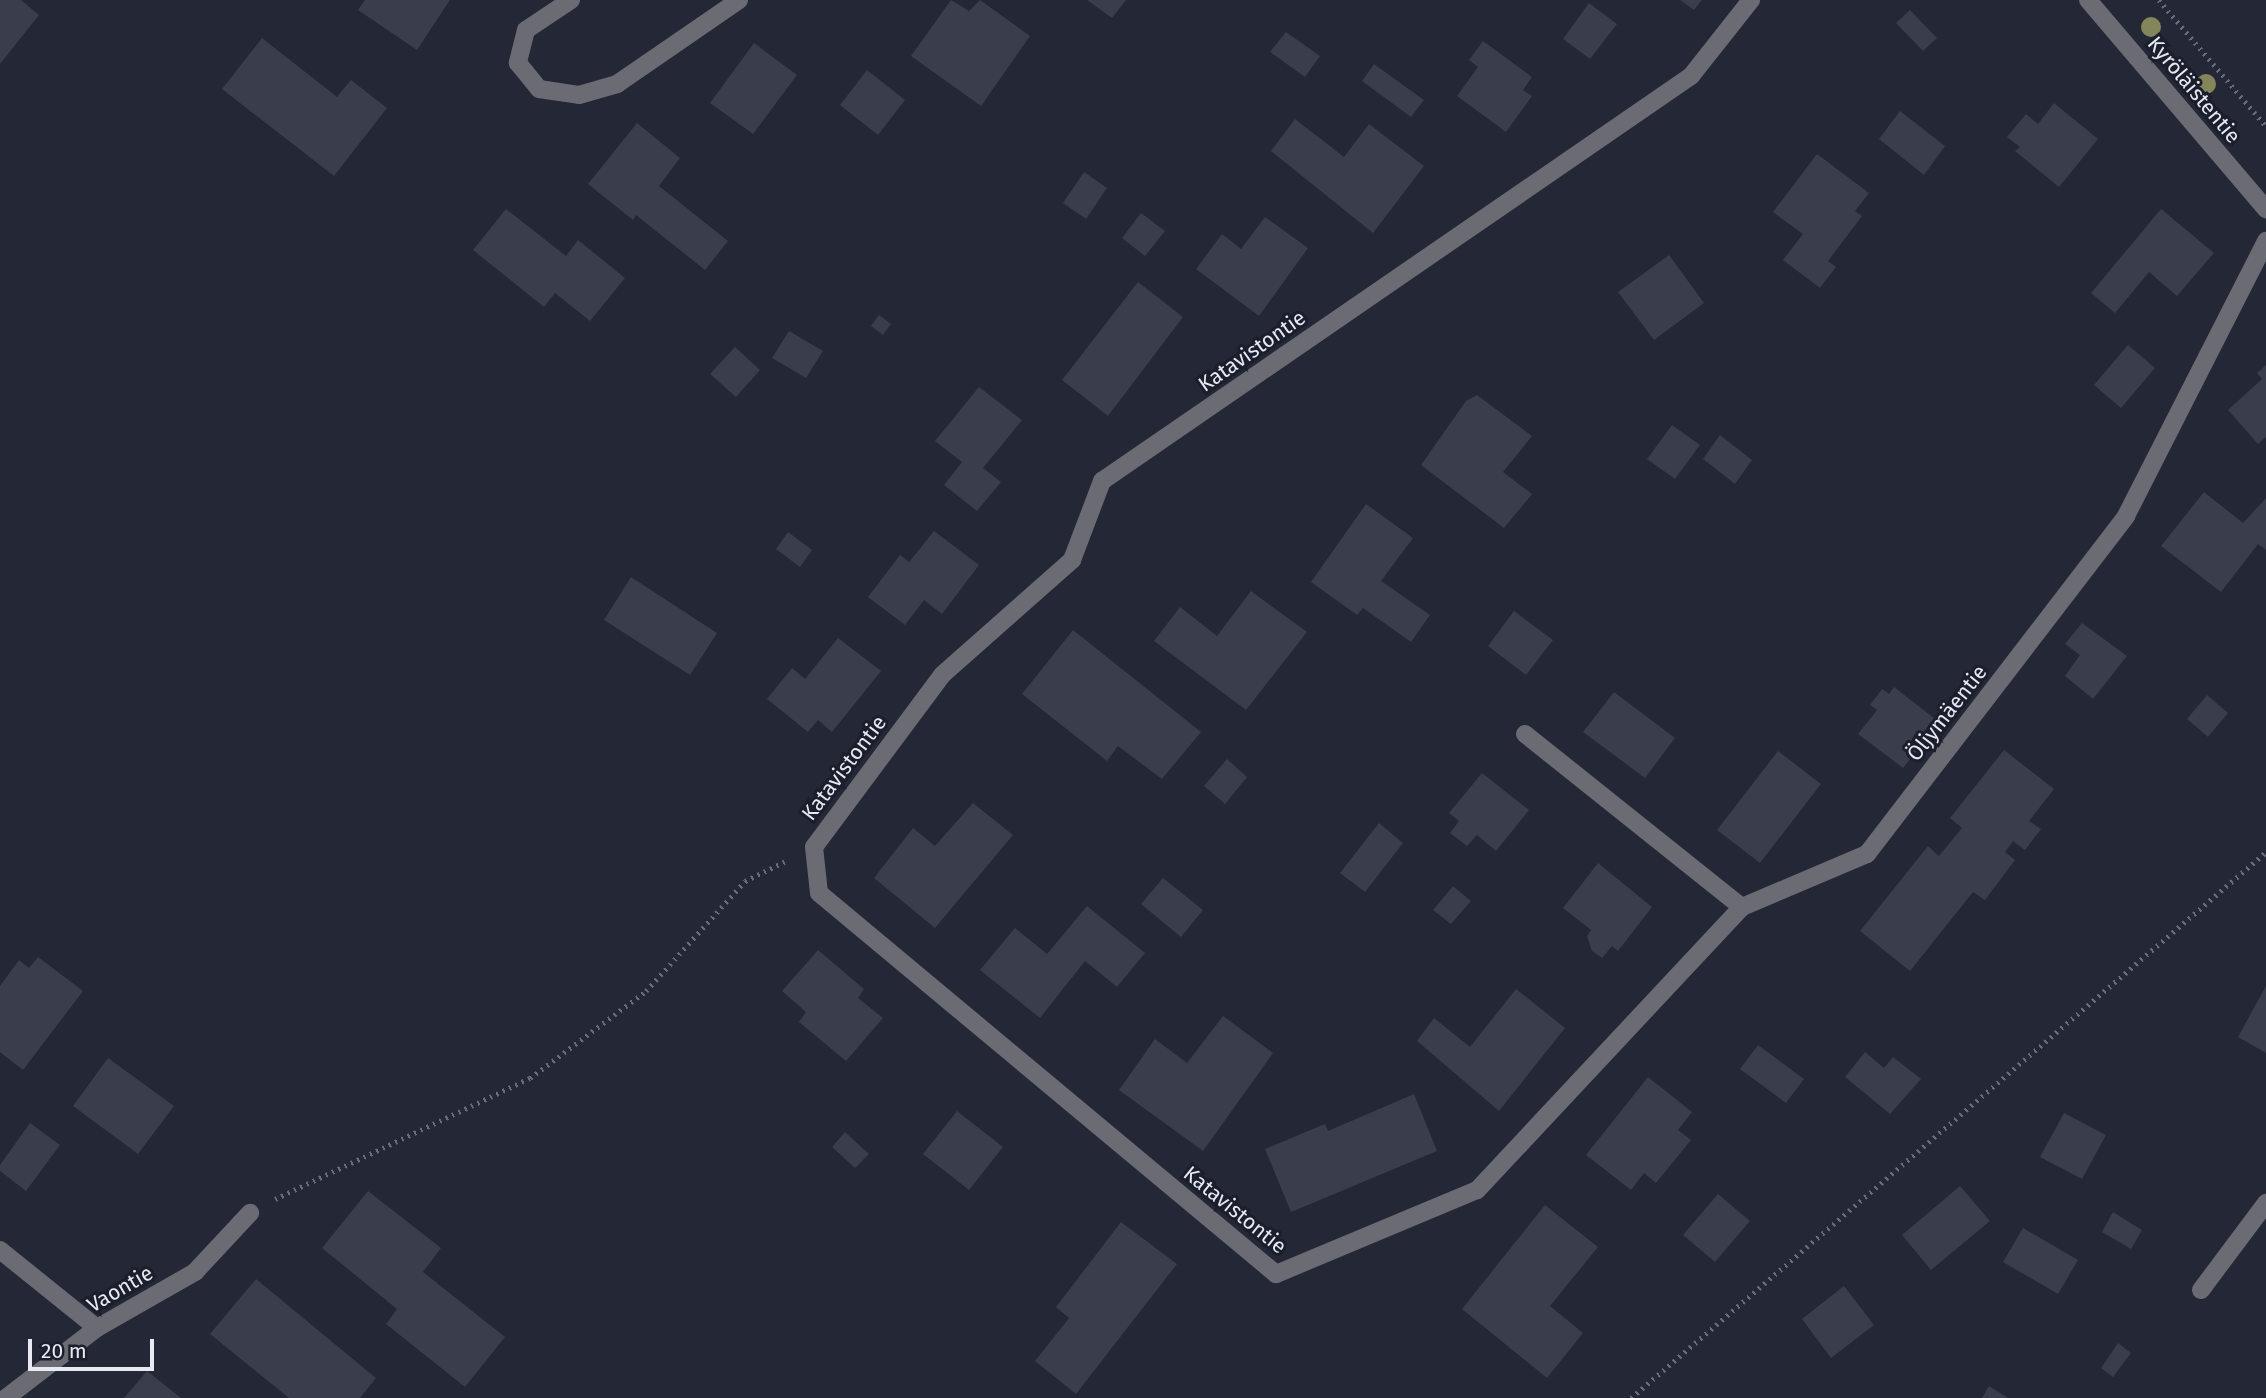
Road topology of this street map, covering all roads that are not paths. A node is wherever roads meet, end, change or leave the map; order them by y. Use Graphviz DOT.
graph roads {
  1 [pos="571,0"];
  2 [pos="739,0"];
  3 [pos="1751,0"];
  4 [pos="2088,0"];
  5 [pos="2266,209"];
  6 [pos="2266,241"];
  7 [pos="1525,734"];
  8 [pos="1742,907"];
  9 [pos="2266,1203"];
  10 [pos="250,1213"];
  11 [pos="0,1250"];
  12 [pos="2201,1290"];
  13 [pos="96,1328"];
  14 [pos="6,1398"];
  1 -- 2 [label="street"];
  3 -- 8 [label="street, Katavistontie"];
  4 -- 5 [label="street, Kyröläistentie"];
  6 -- 8 [label="street, Öljymäentie"];
  7 -- 8 [label="street"];
  9 -- 12 [label="street"];
  10 -- 13 [label="street, Vaontie"];
  11 -- 13 [label="street"];
  13 -- 14 [label="street, Vaontie"];
}
